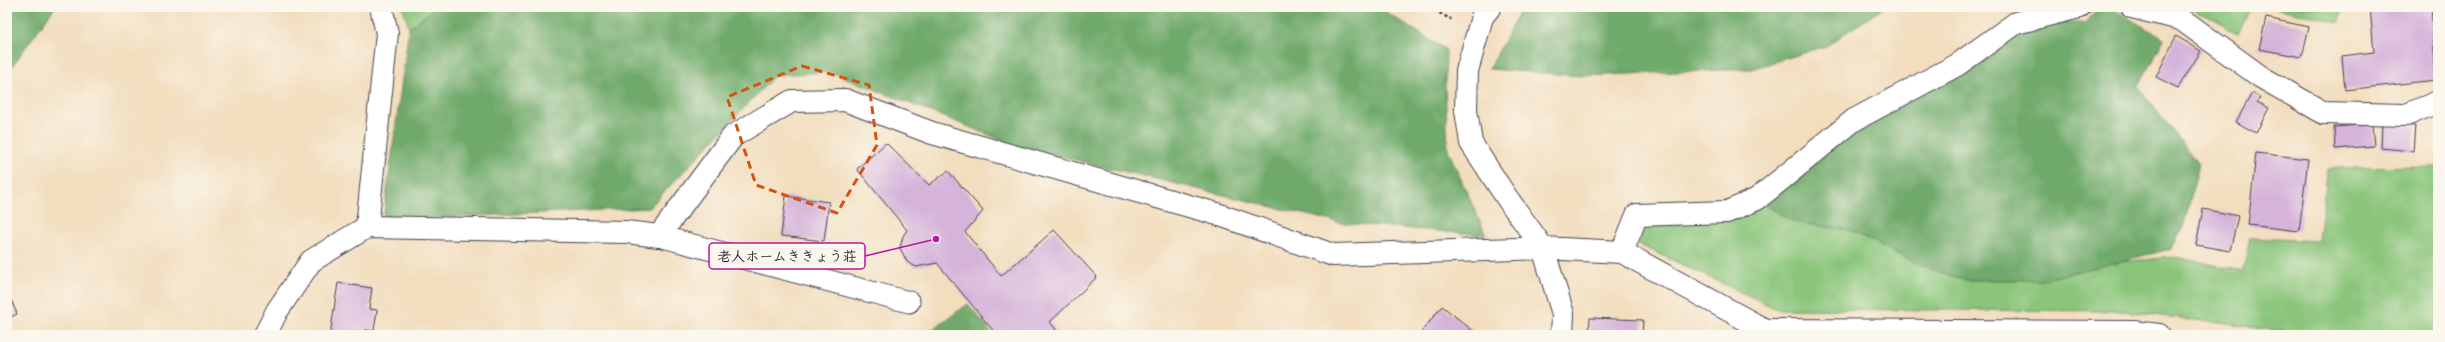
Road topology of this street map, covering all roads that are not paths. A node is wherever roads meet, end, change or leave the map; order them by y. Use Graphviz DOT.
graph roads {
  1 [pos="380,7"];
  2 [pos="1490,7"];
  3 [pos="2079,7"];
  4 [pos="2132,7"];
  5 [pos="2438,102"];
  6 [pos="367,227"];
  7 [pos="659,236"];
  8 [pos="1543,248"];
  9 [pos="1622,252"];
  10 [pos="909,302"];
  11 [pos="1760,332"];
  12 [pos="265,335"];
  13 [pos="1562,335"];
  14 [pos="2159,335"];
  1 -- 6 [label="street"];
  2 -- 8 [label="street"];
  3 -- 9 [label="street"];
  4 -- 5 [label="street"];
  6 -- 7 [label="street"];
  6 -- 12 [label="street"];
  7 -- 8 [label="street"];
  7 -- 10 [label="lane"];
  8 -- 9 [label="street"];
  8 -- 13 [label="street"];
  9 -- 11 [label="street"];
  11 -- 14 [label="street"];
}
